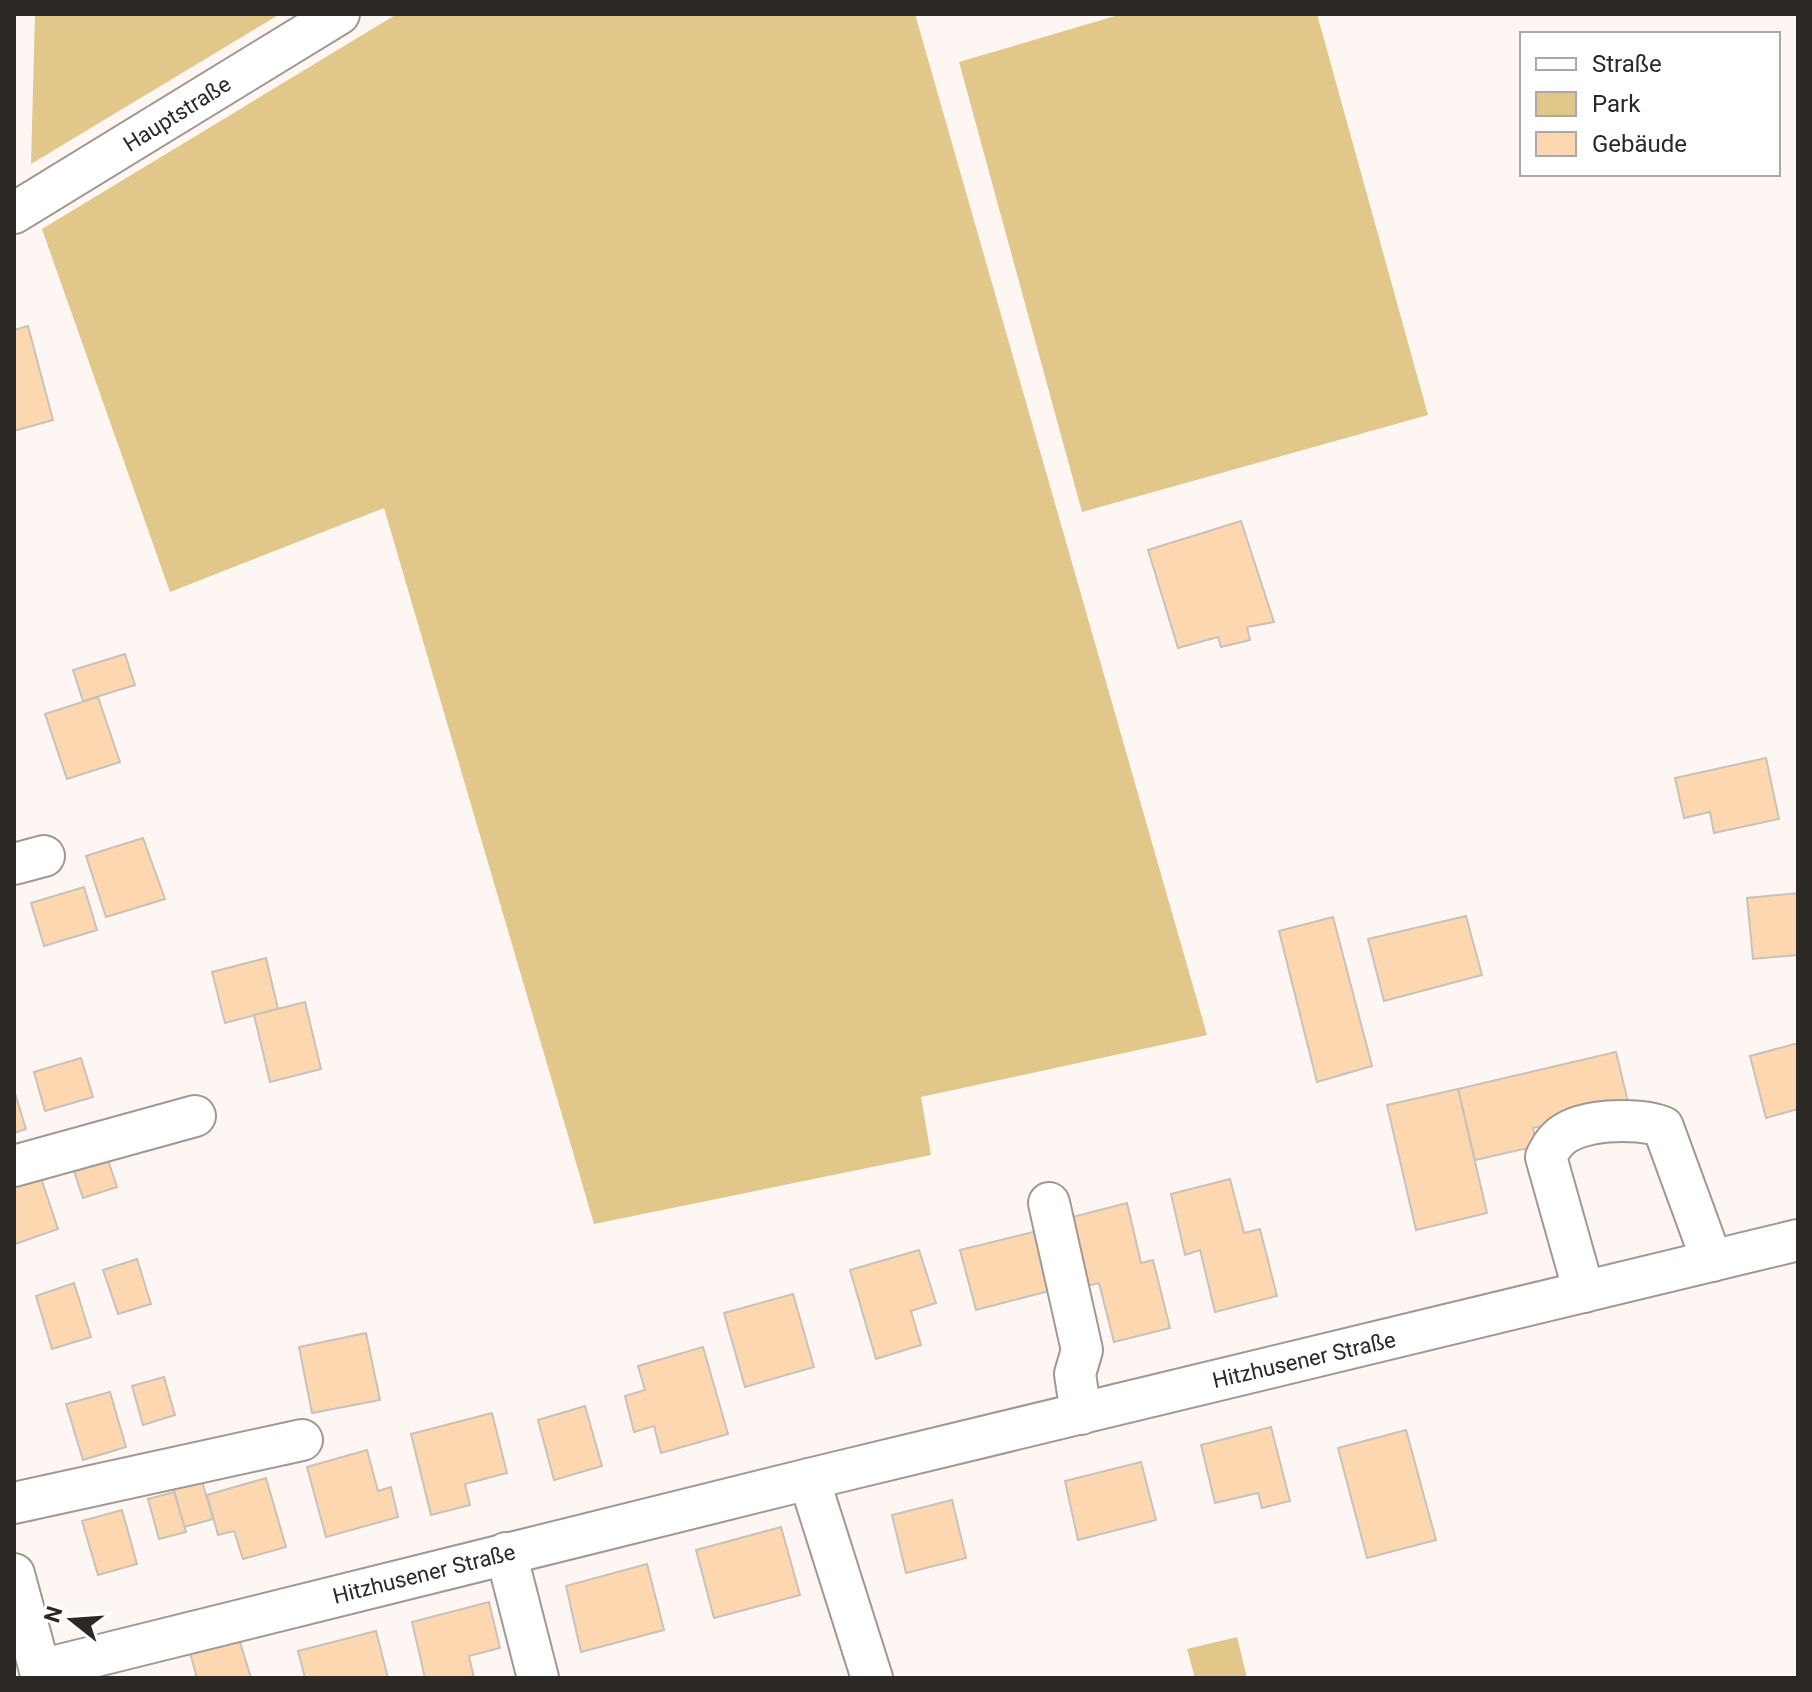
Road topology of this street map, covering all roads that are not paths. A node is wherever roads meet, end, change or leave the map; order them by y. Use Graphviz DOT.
graph roads {
  1 [pos="339,14"];
  2 [pos="14,213"];
  3 [pos="195,1116"];
  4 [pos="14,1166"];
  5 [pos="1049,1203"];
  6 [pos="1798,1240"];
  7 [pos="1712,1261"];
  8 [pos="1584,1292"];
  9 [pos="1081,1414"];
  10 [pos="302,1440"];
  11 [pos="809,1479"];
  12 [pos="14,1503"];
  13 [pos="506,1553"];
  14 [pos="14,1574"];
  15 [pos="41,1674"];
  16 [pos="538,1678"];
  17 [pos="872,1678"];
  1 -- 2 [label="street, Hauptstraße"];
  3 -- 4 [label="street"];
  5 -- 9 [label="street"];
  6 -- 7 [label="street, Hitzhusener Straße"];
  7 -- 8 [label="street, Hitzhusener Straße"];
  7 -- 8 [label="street"];
  8 -- 9 [label="street, Hitzhusener Straße"];
  9 -- 11 [label="street, Hitzhusener Straße"];
  10 -- 12 [label="street"];
  11 -- 13 [label="street, Hitzhusener Straße"];
  11 -- 17 [label="street"];
  13 -- 15 [label="street, Hitzhusener Straße"];
  13 -- 16 [label="street"];
  14 -- 15 [label="street"];
}
